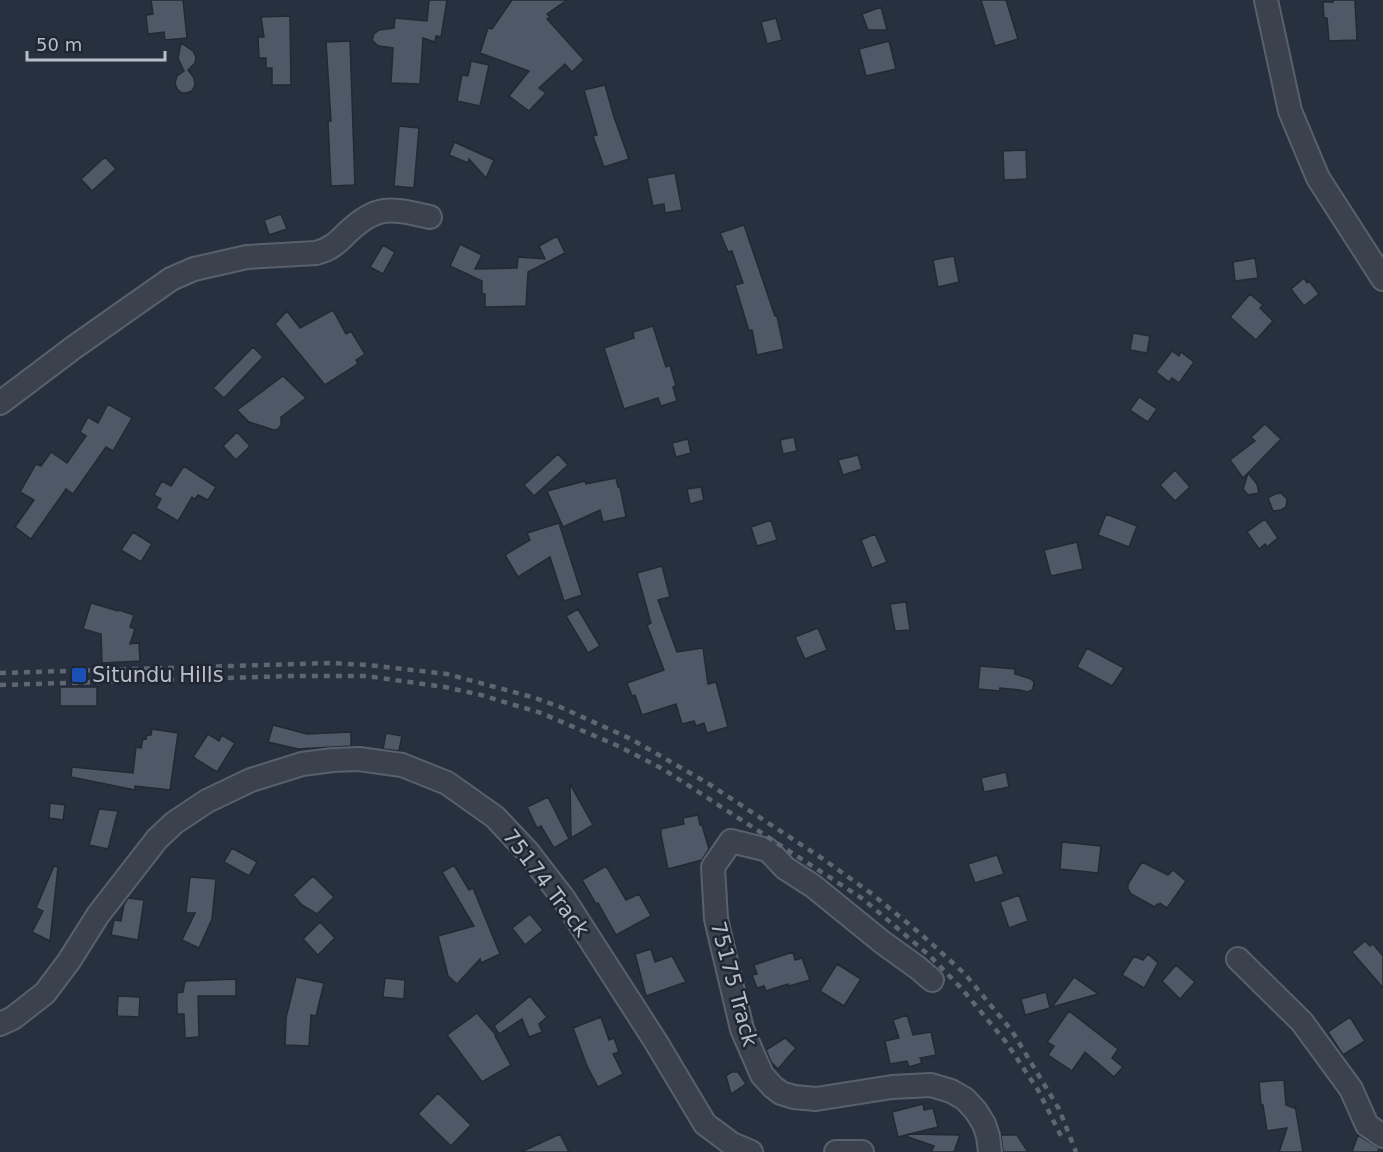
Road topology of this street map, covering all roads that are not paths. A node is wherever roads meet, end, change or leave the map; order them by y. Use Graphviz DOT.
graph roads {
  1 [pos="1266,0"];
  2 [pos="430,217"];
  3 [pos="1383,279"];
  4 [pos="0,403"];
  5 [pos="1238,959"];
  6 [pos="932,980"];
  7 [pos="0,1024"];
  8 [pos="1383,1136"];
  9 [pos="751,1152"];
  10 [pos="836,1152"];
  11 [pos="862,1152"];
  12 [pos="990,1152"];
  1 -- 3 [label="street"];
  2 -- 4 [label="street"];
  5 -- 8 [label="street"];
  6 -- 12 [label="street, 75175 Track"];
  7 -- 9 [label="street, 75174 Track"];
  10 -- 11 [label="street"];
}
